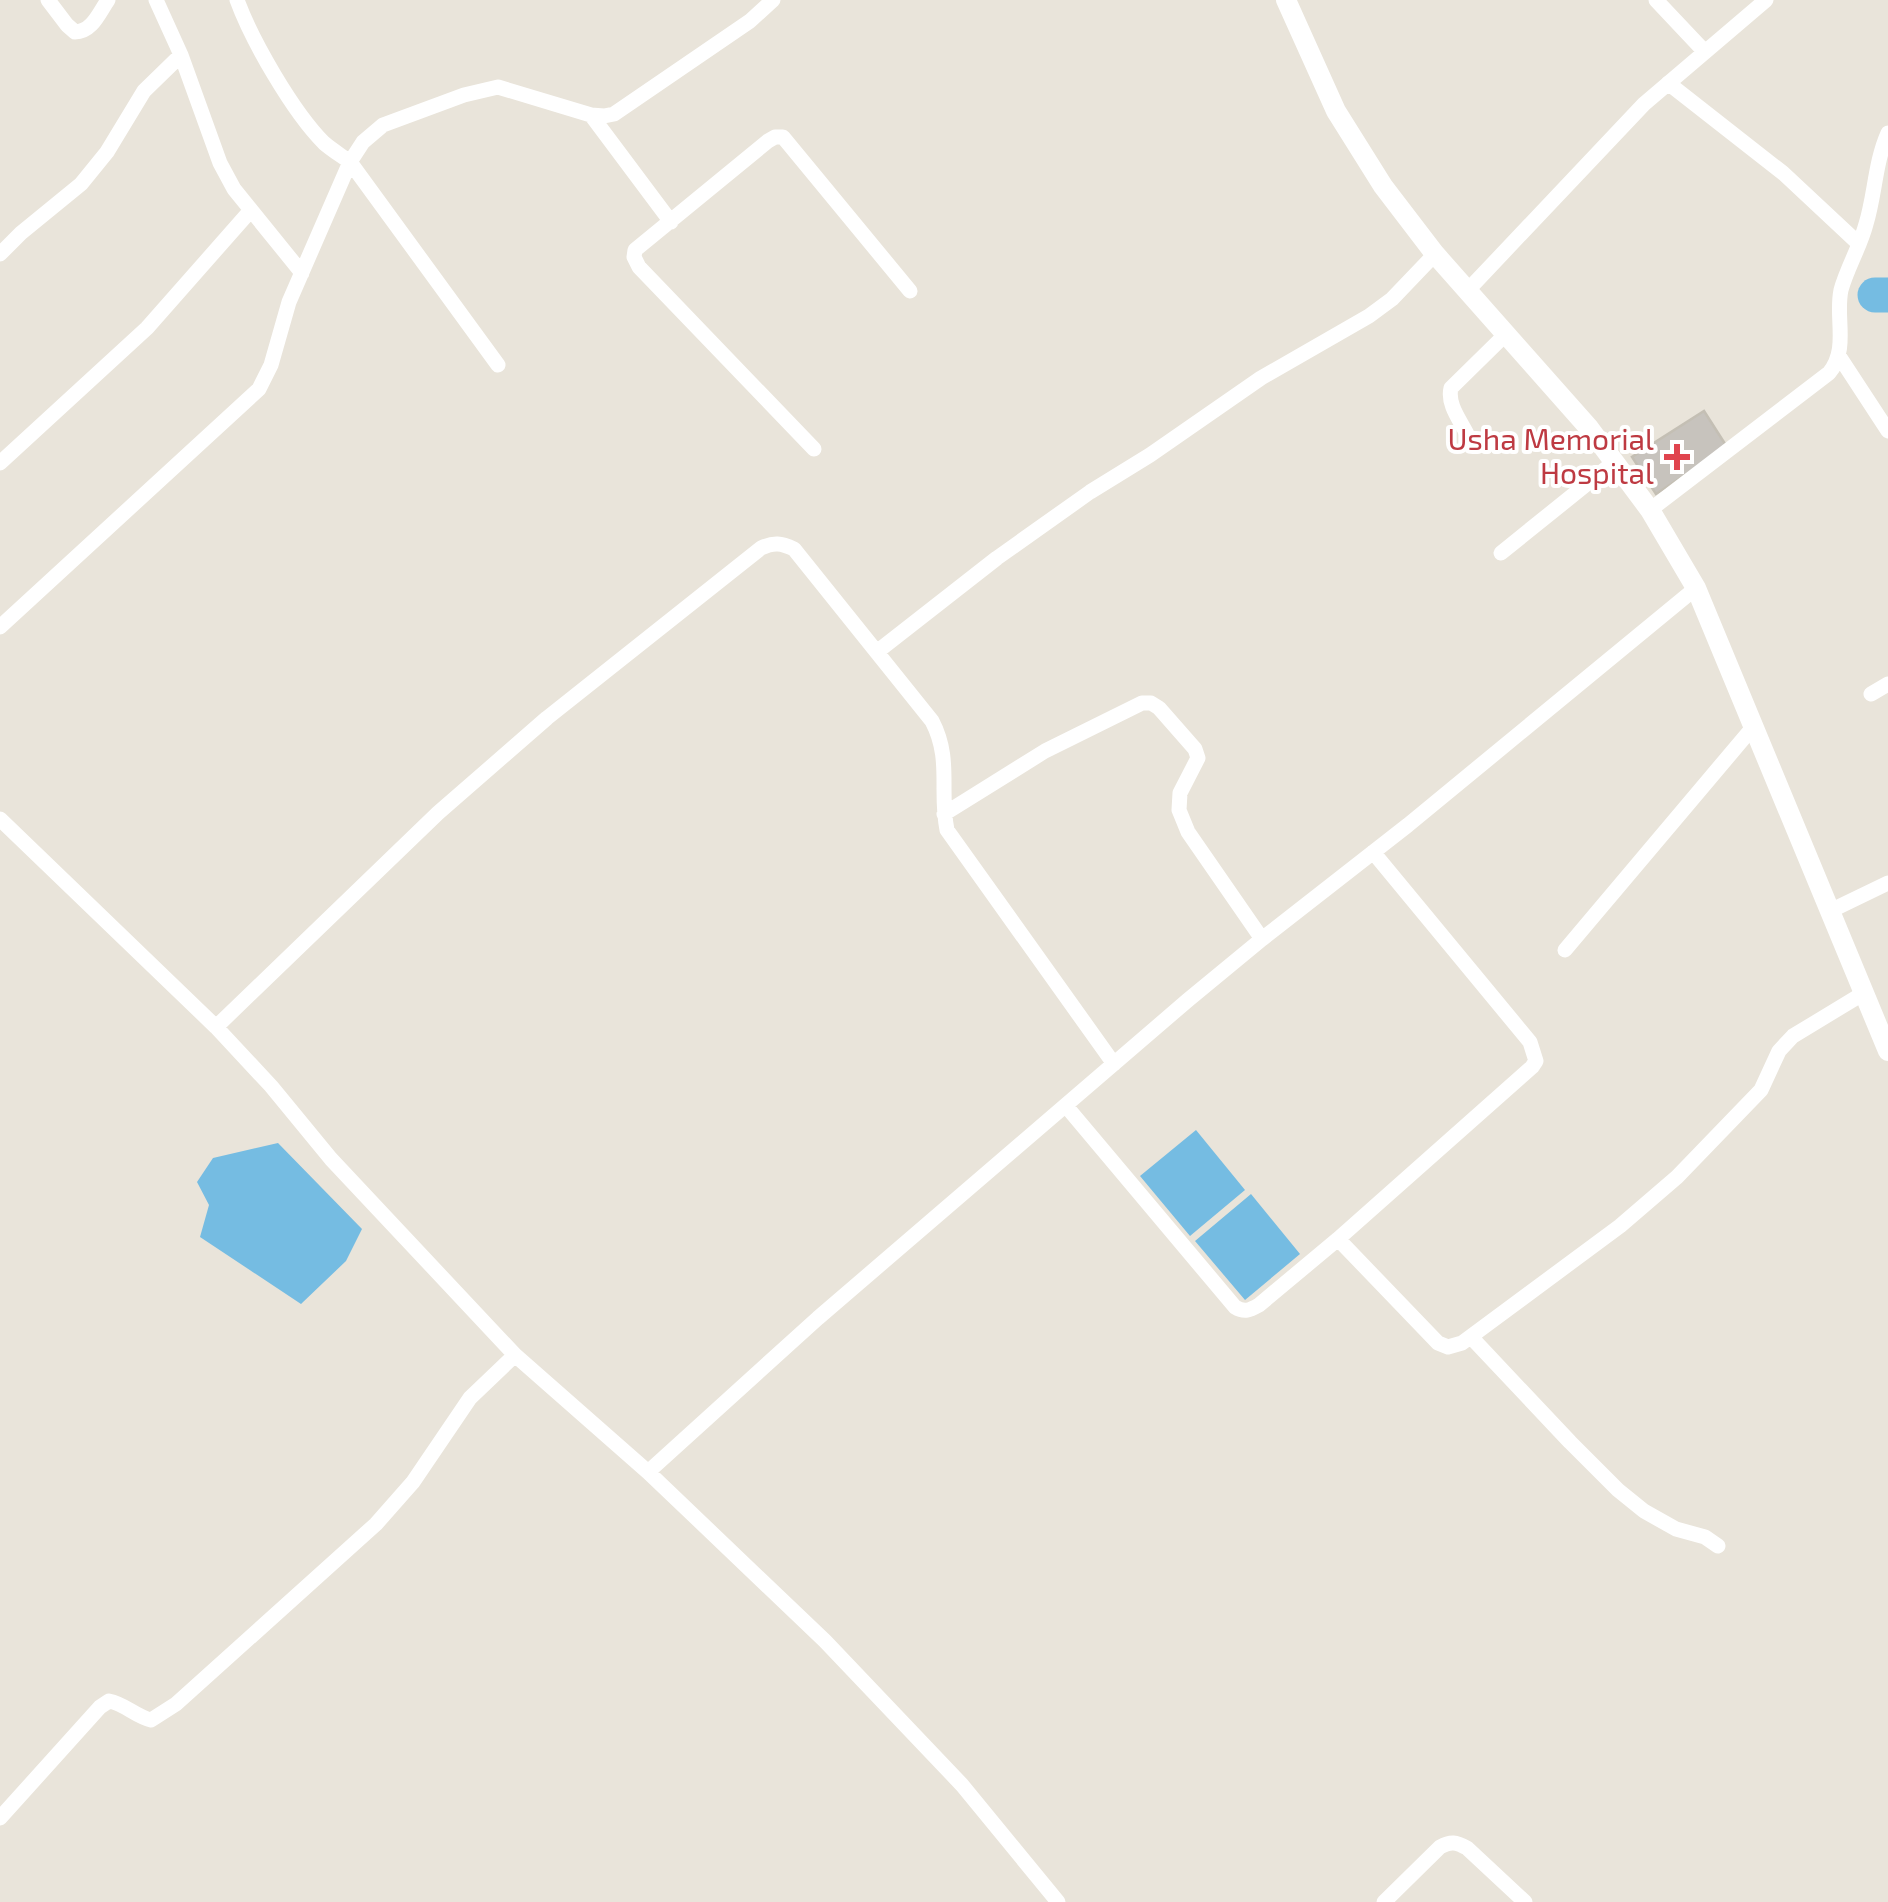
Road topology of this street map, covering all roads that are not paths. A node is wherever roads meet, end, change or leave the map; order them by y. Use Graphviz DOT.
graph roads {
  1 [pos="48,0"];
  2 [pos="108,0"];
  3 [pos="156,0"];
  4 [pos="237,0"];
  5 [pos="773,0"];
  6 [pos="1286,0"];
  7 [pos="1656,0"];
  8 [pos="1766,0"];
  9 [pos="1705,52"];
  10 [pos="181,54"];
  11 [pos="1668,83"];
  12 [pos="591,115"];
  13 [pos="1888,133"];
  14 [pos="350,162"];
  15 [pos="1882,176"];
  16 [pos="252,210"];
  17 [pos="671,222"];
  18 [pos="1859,244"];
  19 [pos="0,254"];
  20 [pos="1435,254"];
  21 [pos="302,273"];
  22 [pos="1468,290"];
  23 [pos="910,291"];
  24 [pos="1506,333"];
  25 [pos="1839,356"];
  26 [pos="498,366"];
  27 [pos="1888,431"];
  28 [pos="1468,434"];
  29 [pos="814,449"];
  30 [pos="1614,462"];
  31 [pos="0,463"];
  32 [pos="1650,510"];
  33 [pos="1501,553"];
  34 [pos="1696,588"];
  35 [pos="0,627"];
  36 [pos="878,651"];
  37 [pos="1888,684"];
  38 [pos="1871,694"];
  39 [pos="1754,726"];
  40 [pos="944,814"];
  41 [pos="0,819"];
  42 [pos="1373,852"];
  43 [pos="1888,882"];
  44 [pos="1830,911"];
  45 [pos="1262,938"];
  46 [pos="1565,950"];
  47 [pos="1864,993"];
  48 [pos="216,1027"];
  49 [pos="1888,1051"];
  50 [pos="1114,1064"];
  51 [pos="1066,1106"];
  52 [pos="1338,1239"];
  53 [pos="1471,1337"];
  54 [pos="515,1355"];
  55 [pos="648,1472"];
  56 [pos="1718,1546"];
  57 [pos="0,1818"];
  58 [pos="1058,1902"];
  59 [pos="1384,1902"];
  60 [pos="1525,1902"];
  1 -- 2 [label="street"];
  3 -- 10 [label="street"];
  4 -- 14 [label="street"];
  5 -- 12 [label="street"];
  6 -- 20 [label="street"];
  7 -- 9 [label="street"];
  8 -- 9 [label="street"];
  9 -- 11 [label="street"];
  10 -- 16 [label="street"];
  10 -- 19 [label="street"];
  11 -- 18 [label="street"];
  11 -- 22 [label="street"];
  12 -- 14 [label="street"];
  12 -- 17 [label="street"];
  13 -- 15 [label="street"];
  14 -- 21 [label="street"];
  14 -- 26 [label="street"];
  15 -- 18 [label="street"];
  16 -- 21 [label="street"];
  16 -- 31 [label="street"];
  17 -- 23 [label="street"];
  17 -- 29 [label="street"];
  18 -- 25 [label="street"];
  20 -- 22 [label="street"];
  20 -- 36 [label="street"];
  21 -- 35 [label="street"];
  22 -- 24 [label="street"];
  24 -- 28 [label="street"];
  24 -- 30 [label="street"];
  25 -- 27 [label="street"];
  25 -- 32 [label="street"];
  30 -- 32 [label="street"];
  30 -- 33 [label="street"];
  32 -- 34 [label="street"];
  34 -- 39 [label="street"];
  34 -- 42 [label="street"];
  36 -- 40 [label="street"];
  36 -- 48 [label="street"];
  37 -- 38 [label="street"];
  39 -- 44 [label="street"];
  39 -- 46 [label="street"];
  40 -- 45 [label="street"];
  40 -- 50 [label="street"];
  41 -- 48 [label="street"];
  42 -- 45 [label="street"];
  42 -- 52 [label="street"];
  43 -- 44 [label="street"];
  44 -- 47 [label="street"];
  45 -- 50 [label="street"];
  47 -- 49 [label="street"];
  47 -- 53 [label="street"];
  48 -- 54 [label="street"];
  50 -- 51 [label="street"];
  51 -- 52 [label="street"];
  51 -- 55 [label="street"];
  52 -- 53 [label="street"];
  53 -- 56 [label="street"];
  54 -- 55 [label="street"];
  54 -- 57 [label="street"];
  55 -- 58 [label="street"];
  59 -- 60 [label="street"];
}
